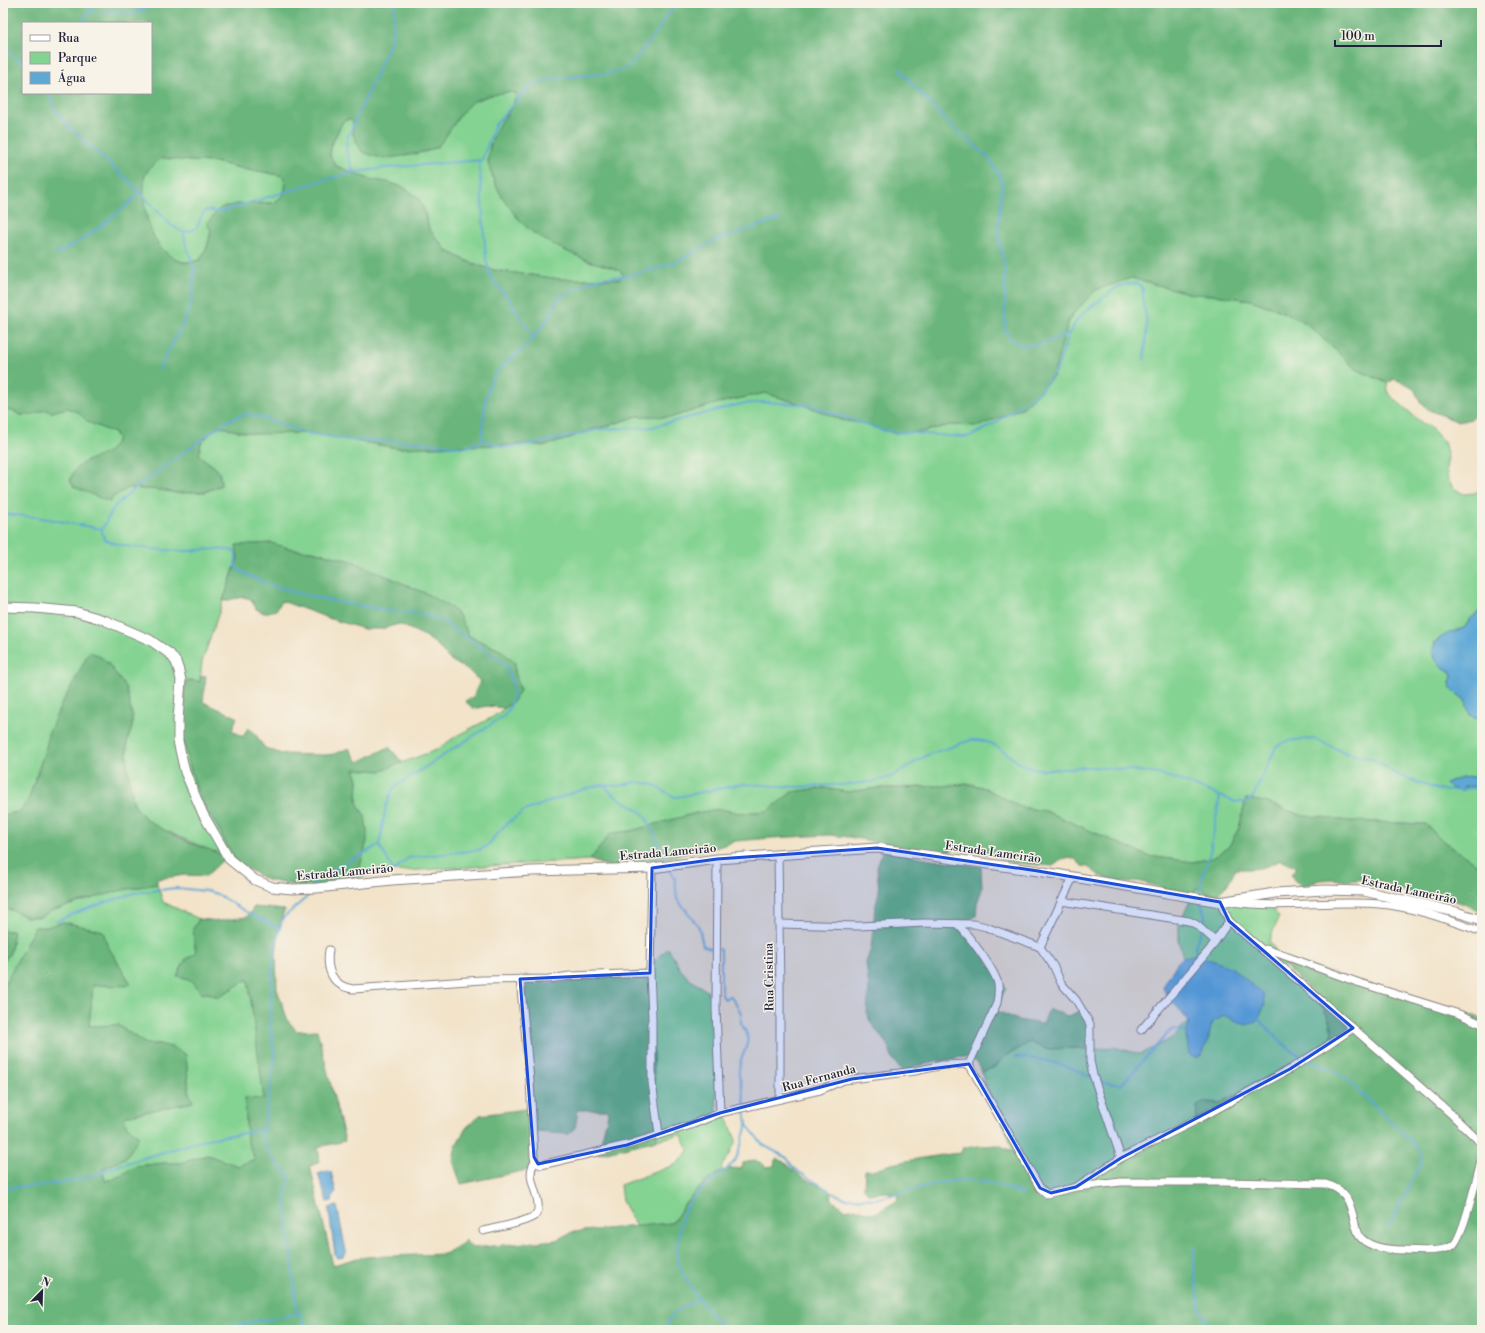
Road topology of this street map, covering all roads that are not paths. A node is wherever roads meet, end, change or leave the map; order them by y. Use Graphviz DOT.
graph roads {
  1 [pos="3,607"];
  2 [pos="778,855"];
  3 [pos="717,859"];
  4 [pos="652,868"];
  5 [pos="1073,877"];
  6 [pos="1062,901"];
  7 [pos="1223,902"];
  8 [pos="1482,920"];
  9 [pos="1229,921"];
  10 [pos="779,924"];
  11 [pos="957,924"];
  12 [pos="1482,932"];
  13 [pos="1215,941"];
  14 [pos="1040,947"];
  15 [pos="1262,948"];
  16 [pos="329,950"];
  17 [pos="650,973"];
  18 [pos="520,980"];
  19 [pos="1482,1024"];
  20 [pos="1353,1028"];
  21 [pos="1141,1030"];
  22 [pos="969,1064"];
  23 [pos="780,1099"];
  24 [pos="720,1113"];
  25 [pos="659,1134"];
  26 [pos="1482,1144"];
  27 [pos="1482,1157"];
  28 [pos="1121,1158"];
  29 [pos="535,1162"];
  30 [pos="1076,1187"];
  31 [pos="483,1231"];
  1 -- 4 [label="street, Estrada Lameirão"];
  2 -- 3 [label="street, Estrada Lameirão"];
  2 -- 5 [label="street, Estrada Lameirão"];
  2 -- 10 [label="street, Rua Cristina"];
  3 -- 4 [label="street, Estrada Lameirão"];
  3 -- 24 [label="street"];
  4 -- 17 [label="street"];
  5 -- 6 [label="street"];
  5 -- 7 [label="street, Estrada Lameirão"];
  6 -- 13 [label="street"];
  6 -- 14 [label="street"];
  7 -- 8 [label="street, Estrada Lameirão"];
  7 -- 9 [label="street"];
  7 -- 12 [label="street"];
  9 -- 13 [label="street"];
  9 -- 15 [label="street"];
  10 -- 11 [label="street"];
  10 -- 23 [label="street, Rua Cristina"];
  11 -- 14 [label="street"];
  11 -- 22 [label="street"];
  13 -- 21 [label="street"];
  14 -- 28 [label="street"];
  15 -- 19 [label="street"];
  15 -- 20 [label="street"];
  16 -- 18 [label="street"];
  17 -- 18 [label="street"];
  17 -- 25 [label="street"];
  18 -- 29 [label="street"];
  20 -- 26 [label="street"];
  20 -- 28 [label="street"];
  22 -- 23 [label="street, Rua Fernanda"];
  22 -- 30 [label="street"];
  23 -- 24 [label="street, Rua Fernanda"];
  24 -- 25 [label="street, Rua Fernanda"];
  25 -- 29 [label="street, Rua Fernanda"];
  27 -- 30 [label="street"];
  28 -- 30 [label="street"];
  29 -- 31 [label="street"];
}
